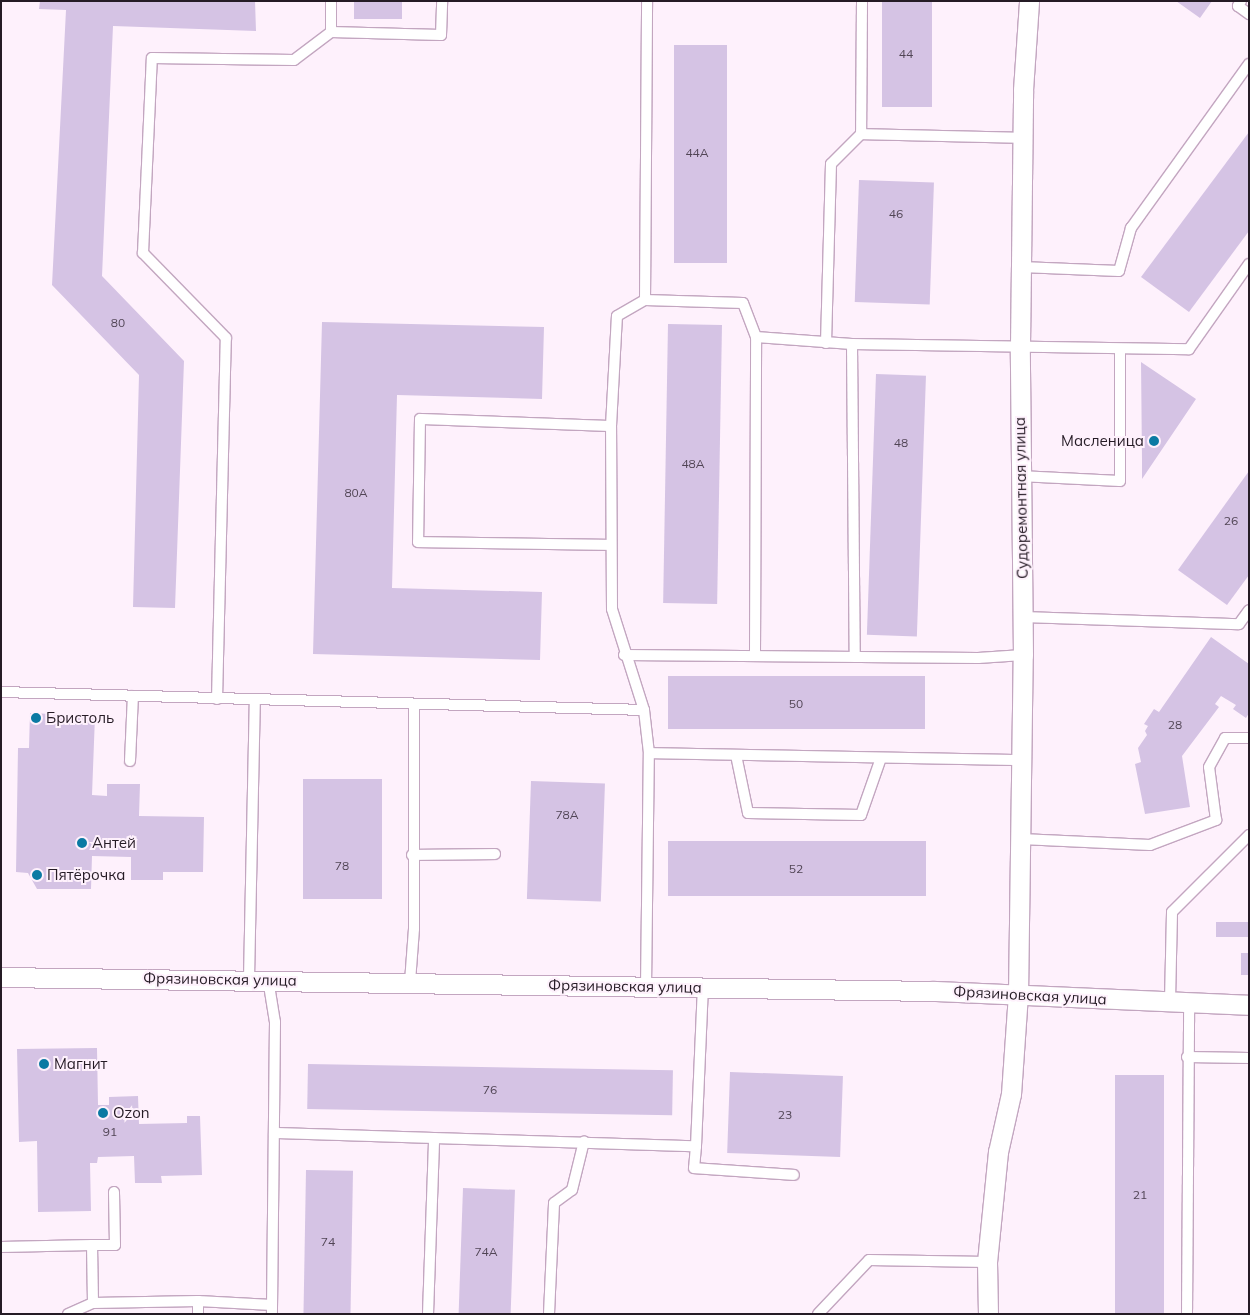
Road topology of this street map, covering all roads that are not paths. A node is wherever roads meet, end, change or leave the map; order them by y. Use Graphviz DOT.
graph roads {
  1 [pos="331,1"];
  2 [pos="442,1"];
  3 [pos="647,1"];
  4 [pos="862,1"];
  5 [pos="1029,1"];
  6 [pos="1242,1"];
  7 [pos="1249,14"];
  8 [pos="331,32"];
  9 [pos="1249,64"];
  10 [pos="861,134"];
  11 [pos="1024,138"];
  12 [pos="1249,264"];
  13 [pos="1021,267"];
  14 [pos="645,300"];
  15 [pos="756,337"];
  16 [pos="826,343"];
  17 [pos="852,344"];
  18 [pos="1020,346"];
  19 [pos="1120,350"];
  20 [pos="611,426"];
  21 [pos="1019,476"];
  22 [pos="611,545"];
  23 [pos="1249,610"];
  24 [pos="1023,617"];
  25 [pos="1239,624"];
  26 [pos="1249,631"];
  27 [pos="624,655"];
  28 [pos="1023,655"];
  29 [pos="755,656"];
  30 [pos="855,657"];
  31 [pos="1,692"];
  32 [pos="133,696"];
  33 [pos="217,699"];
  34 [pos="254,699"];
  35 [pos="414,704"];
  36 [pos="644,710"];
  37 [pos="1249,738"];
  38 [pos="649,753"];
  39 [pos="736,755"];
  40 [pos="881,758"];
  41 [pos="1023,760"];
  42 [pos="130,761"];
  43 [pos="1249,835"];
  44 [pos="1021,839"];
  45 [pos="495,854"];
  46 [pos="412,855"];
  47 [pos="1,977"];
  48 [pos="249,979"];
  49 [pos="268,979"];
  50 [pos="410,982"];
  51 [pos="646,987"];
  52 [pos="703,988"];
  53 [pos="1018,995"];
  54 [pos="1179,1001"];
  55 [pos="1249,1005"];
  56 [pos="1188,1057"];
  57 [pos="1249,1058"];
  58 [pos="274,1133"];
  59 [pos="434,1138"];
  60 [pos="584,1142"];
  61 [pos="696,1146"];
  62 [pos="794,1175"];
  63 [pos="114,1192"];
  64 [pos="92,1245"];
  65 [pos="1,1247"];
  66 [pos="987,1262"];
  67 [pos="198,1301"];
  68 [pos="93,1303"];
  69 [pos="272,1310"];
  70 [pos="68,1314"];
  71 [pos="198,1314"];
  72 [pos="428,1314"];
  73 [pos="550,1314"];
  74 [pos="818,1314"];
  75 [pos="988,1314"];
  76 [pos="1187,1314"];
  1 -- 8 [label="lane"];
  2 -- 8 [label="lane"];
  3 -- 14 [label="lane"];
  4 -- 10 [label="lane"];
  5 -- 11 [label="street, Судоремонтная улица"];
  6 -- 7 [label="lane"];
  8 -- 33 [label="lane"];
  9 -- 13 [label="lane"];
  10 -- 11 [label="lane"];
  10 -- 16 [label="lane"];
  11 -- 13 [label="street, Судоремонтная улица"];
  12 -- 19 [label="lane"];
  13 -- 18 [label="street, Судоремонтная улица"];
  14 -- 15 [label="lane"];
  14 -- 20 [label="lane"];
  15 -- 16 [label="lane"];
  15 -- 29 [label="lane"];
  16 -- 17 [label="lane"];
  17 -- 18 [label="lane"];
  17 -- 30 [label="lane"];
  18 -- 19 [label="lane"];
  18 -- 21 [label="street, Судоремонтная улица"];
  19 -- 21 [label="lane"];
  20 -- 22 [label="lane"];
  20 -- 22 [label="lane"];
  21 -- 24 [label="street, Судоремонтная улица"];
  22 -- 27 [label="lane"];
  23 -- 25 [label="lane"];
  24 -- 25 [label="lane"];
  24 -- 28 [label="street, Судоремонтная улица"];
  25 -- 26 [label="lane"];
  27 -- 29 [label="lane"];
  27 -- 36 [label="lane"];
  28 -- 30 [label="lane"];
  28 -- 41 [label="street, Судоремонтная улица"];
  29 -- 30 [label="lane"];
  31 -- 32 [label="lane"];
  32 -- 33 [label="lane"];
  32 -- 42 [label="lane"];
  33 -- 34 [label="lane"];
  34 -- 35 [label="lane"];
  34 -- 48 [label="lane"];
  35 -- 36 [label="lane"];
  35 -- 46 [label="lane"];
  36 -- 38 [label="lane"];
  37 -- 44 [label="lane"];
  38 -- 39 [label="lane"];
  38 -- 51 [label="lane"];
  39 -- 40 [label="lane"];
  39 -- 40 [label="lane"];
  40 -- 41 [label="lane"];
  41 -- 44 [label="street, Судоремонтная улица"];
  43 -- 54 [label="lane"];
  44 -- 53 [label="street, Судоремонтная улица"];
  45 -- 46 [label="lane"];
  46 -- 50 [label="lane"];
  47 -- 48 [label="street, Фрязиновская улица"];
  48 -- 49 [label="street, Фрязиновская улица"];
  49 -- 50 [label="street, Фрязиновская улица"];
  49 -- 58 [label="lane"];
  50 -- 51 [label="street, Фрязиновская улица"];
  51 -- 52 [label="street, Фрязиновская улица"];
  52 -- 53 [label="street, Фрязиновская улица"];
  52 -- 61 [label="lane"];
  53 -- 54 [label="street, Фрязиновская улица"];
  53 -- 66 [label="street, Судоремонтная улица"];
  54 -- 55 [label="street, Фрязиновская улица"];
  54 -- 56 [label="lane"];
  56 -- 57 [label="lane"];
  56 -- 76 [label="lane"];
  58 -- 59 [label="lane"];
  58 -- 69 [label="lane"];
  59 -- 60 [label="lane"];
  59 -- 72 [label="lane"];
  60 -- 61 [label="lane"];
  60 -- 73 [label="lane"];
  61 -- 62 [label="lane"];
  63 -- 64 [label="lane"];
  64 -- 65 [label="lane"];
  64 -- 68 [label="lane"];
  66 -- 74 [label="lane"];
  66 -- 75 [label="street, Судоремонтная улица"];
  67 -- 68 [label="lane"];
  67 -- 69 [label="lane"];
  67 -- 71 [label="lane"];
  68 -- 70 [label="lane"];
}
